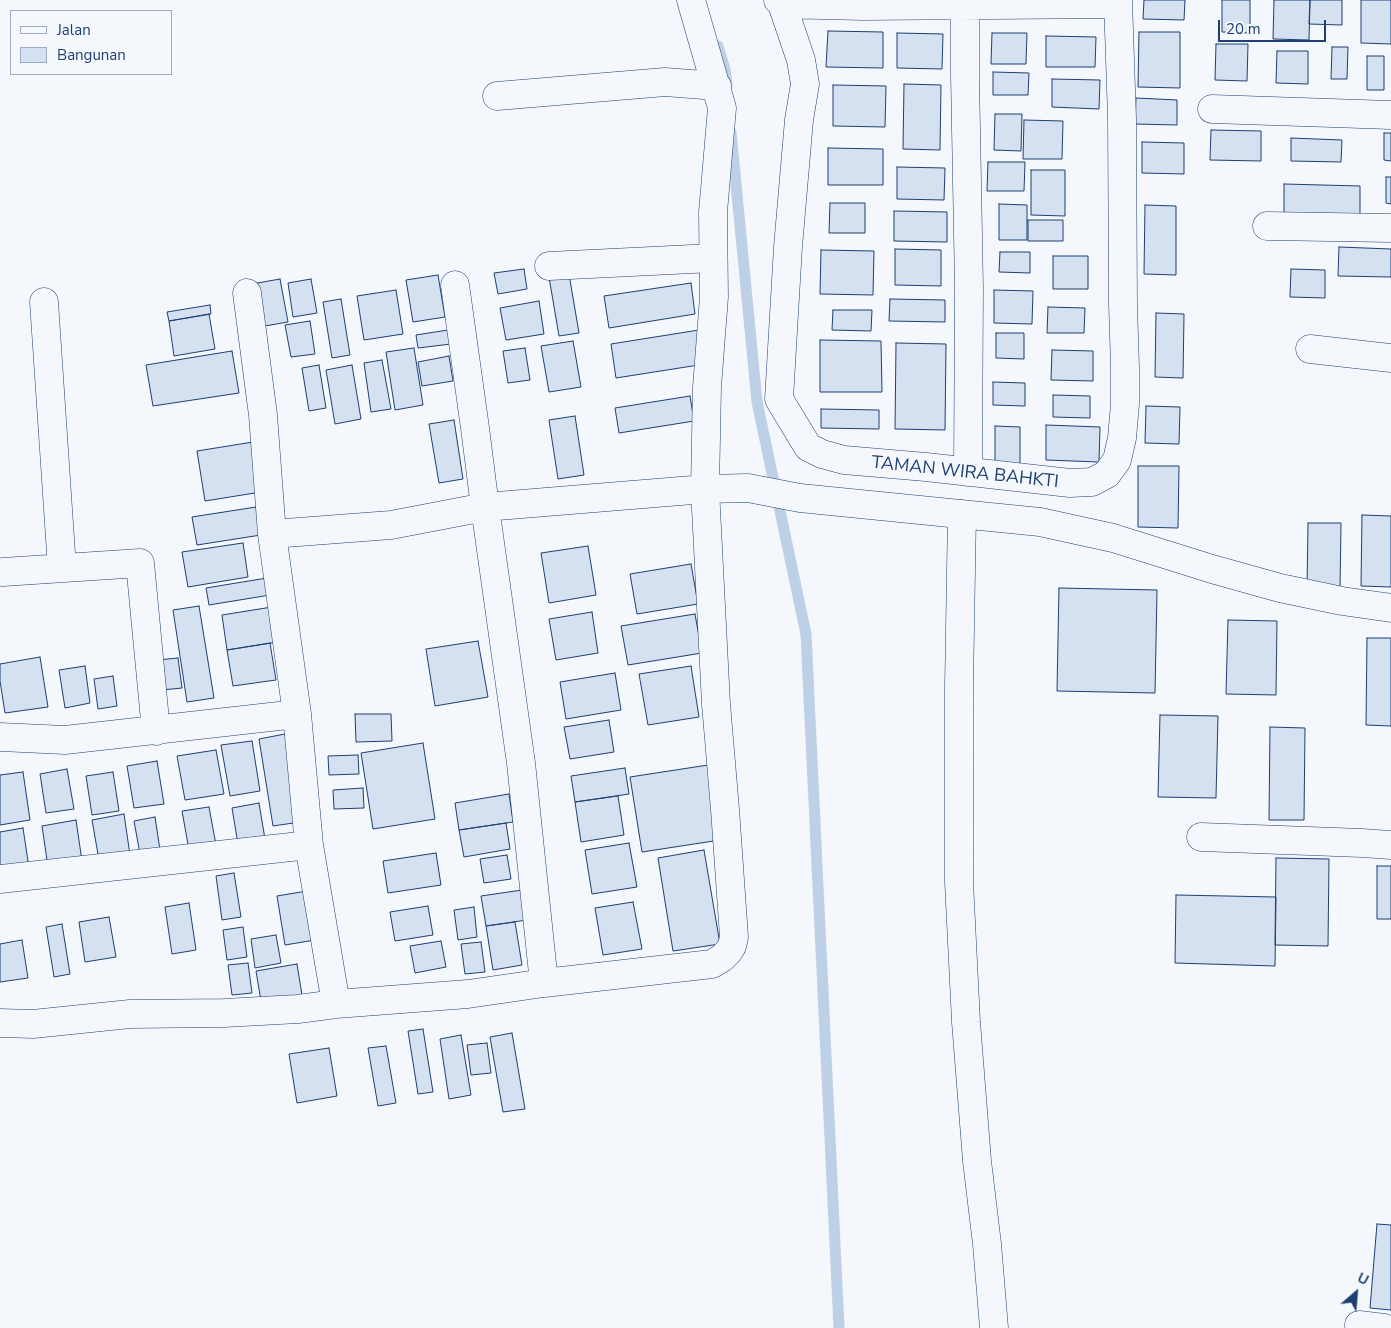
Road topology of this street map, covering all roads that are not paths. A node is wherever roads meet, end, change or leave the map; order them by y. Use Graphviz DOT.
graph roads {
  1 [pos="692,0"];
  2 [pos="780,2"];
  3 [pos="1118,2"];
  4 [pos="966,5"];
  5 [pos="717,86"];
  6 [pos="497,96"];
  7 [pos="1212,109"];
  8 [pos="1391,114"];
  9 [pos="1266,226"];
  10 [pos="1391,228"];
  11 [pos="713,258"];
  12 [pos="549,266"];
  13 [pos="454,285"];
  14 [pos="248,293"];
  15 [pos="44,302"];
  16 [pos="1310,349"];
  17 [pos="1391,358"];
  18 [pos="968,472"];
  19 [pos="705,489"];
  20 [pos="484,507"];
  21 [pos="962,514"];
  22 [pos="272,534"];
  23 [pos="62,568"];
  24 [pos="3,572"];
  25 [pos="1391,608"];
  26 [pos="297,714"];
  27 [pos="156,731"];
  28 [pos="0,737"];
  29 [pos="1201,837"];
  30 [pos="310,844"];
  31 [pos="1391,845"];
  32 [pos="0,879"];
  33 [pos="544,983"];
  34 [pos="336,1004"];
  35 [pos="0,1023"];
  36 [pos="994,1328"];
  1 -- 5 [label="street"];
  2 -- 4 [label="street"];
  2 -- 18 [label="street, TAMAN WIRA BAHKTI"];
  3 -- 4 [label="street"];
  3 -- 18 [label="street, TAMAN WIRA BAHKTI"];
  4 -- 18 [label="street"];
  5 -- 6 [label="street"];
  5 -- 11 [label="street"];
  7 -- 8 [label="street"];
  9 -- 10 [label="street"];
  11 -- 12 [label="street"];
  11 -- 19 [label="street"];
  13 -- 20 [label="street"];
  14 -- 22 [label="street"];
  15 -- 23 [label="street"];
  16 -- 17 [label="street"];
  19 -- 20 [label="street"];
  19 -- 21 [label="street"];
  19 -- 33 [label="street"];
  20 -- 22 [label="street"];
  20 -- 33 [label="street"];
  21 -- 25 [label="street"];
  21 -- 36 [label="street"];
  22 -- 26 [label="street"];
  23 -- 24 [label="street"];
  23 -- 27 [label="street"];
  26 -- 27 [label="street"];
  26 -- 30 [label="street"];
  27 -- 28 [label="street"];
  29 -- 31 [label="street"];
  30 -- 32 [label="street"];
  30 -- 34 [label="street"];
  33 -- 34 [label="street"];
  34 -- 35 [label="street"];
}
